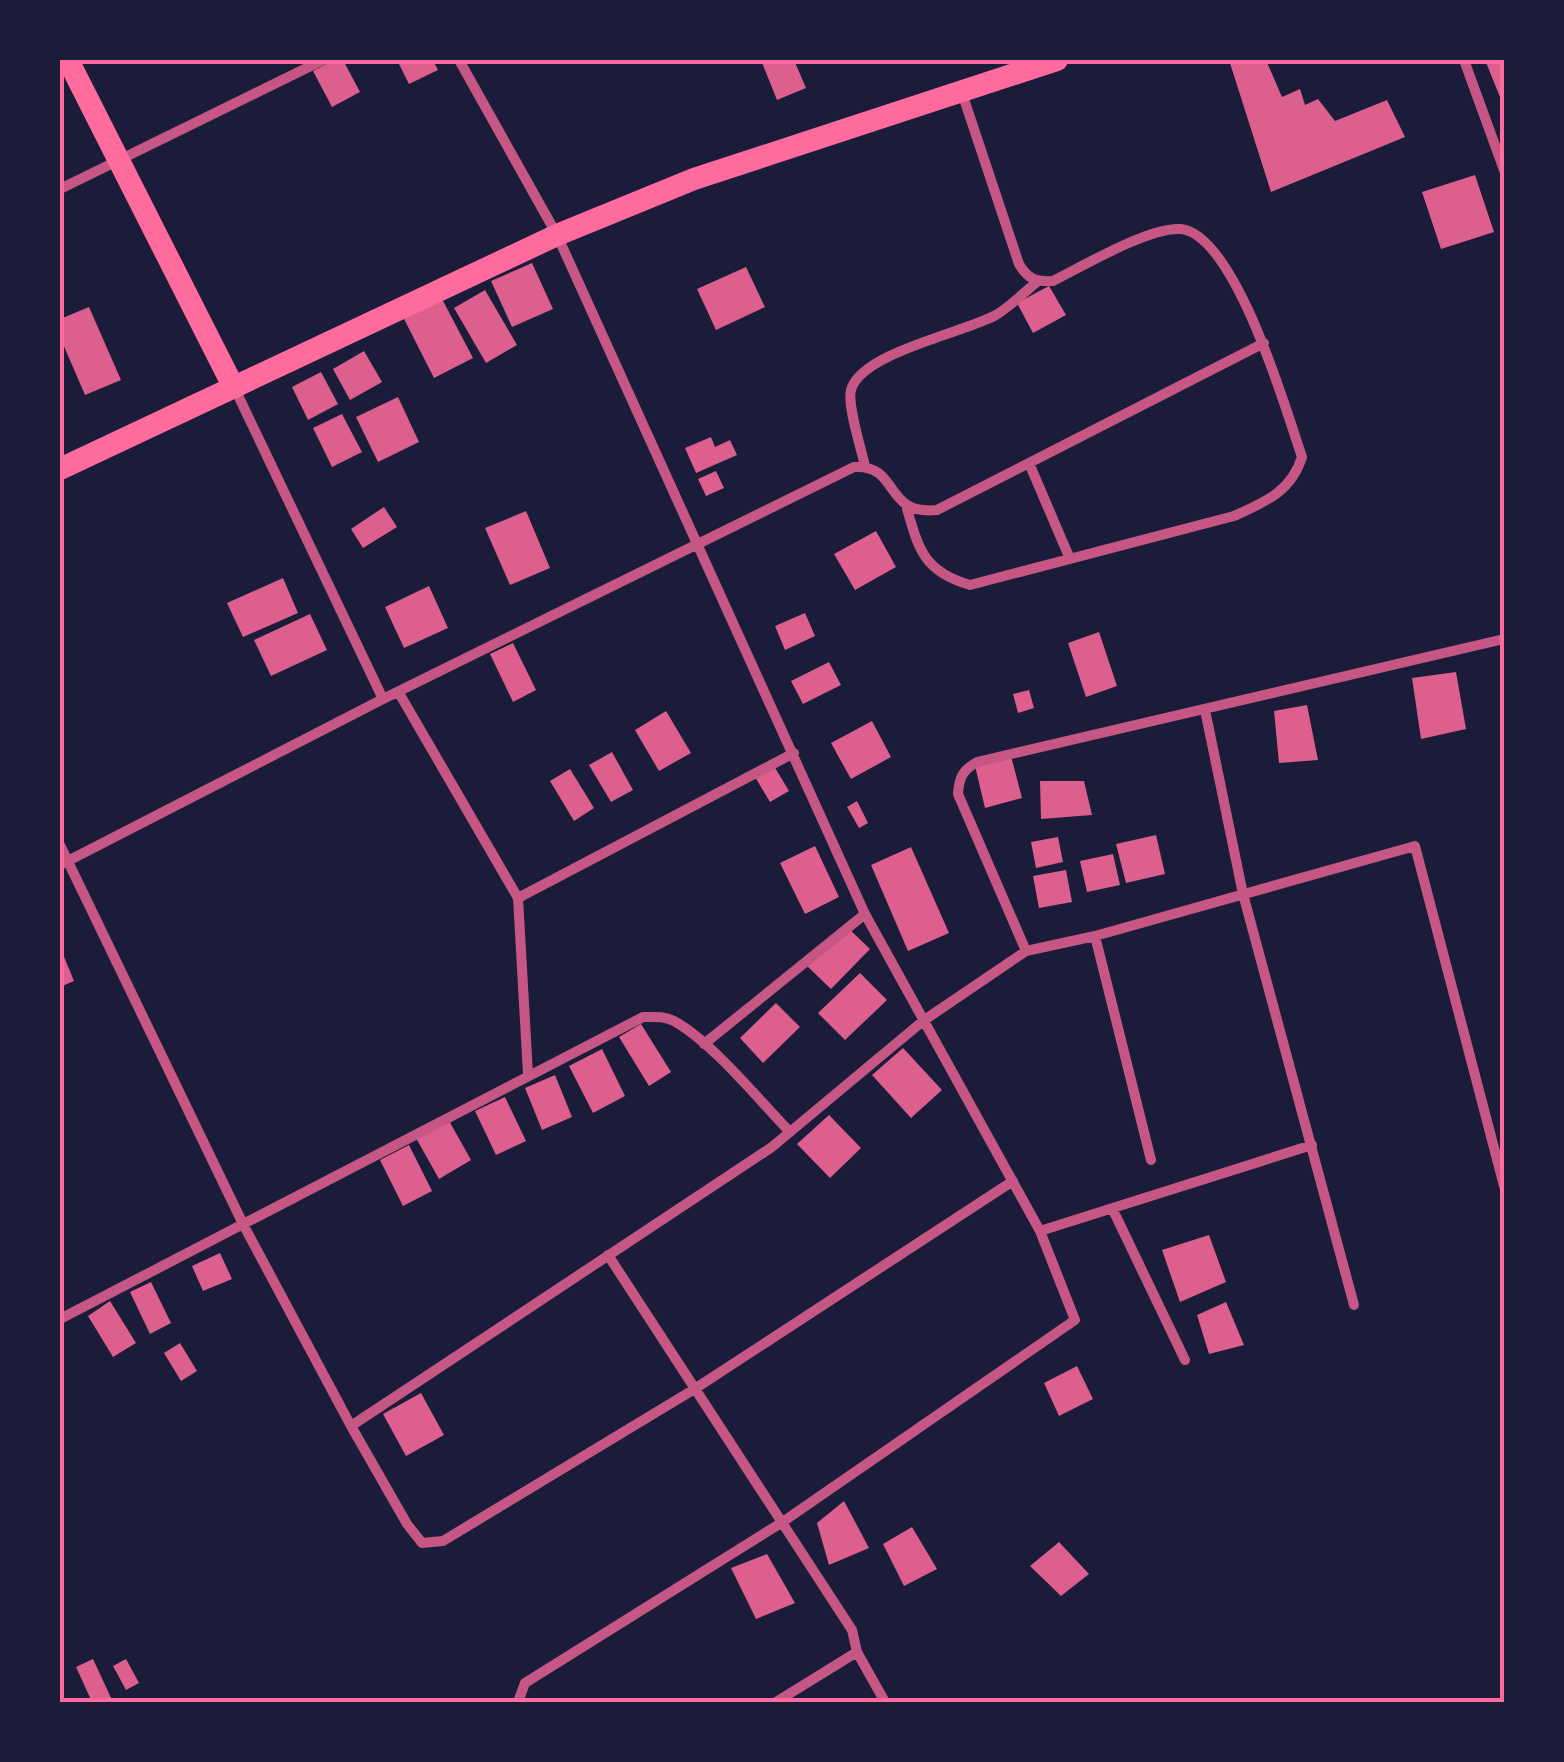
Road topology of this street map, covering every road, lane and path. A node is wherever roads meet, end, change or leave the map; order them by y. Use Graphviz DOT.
graph roads {
  1 [pos="68,60"];
  2 [pos="323,60"];
  3 [pos="458,60"];
  4 [pos="1057,60"];
  5 [pos="1464,60"];
  6 [pos="962,92"];
  7 [pos="118,160"];
  8 [pos="1503,162"];
  9 [pos="60,189"];
  10 [pos="557,235"];
  11 [pos="1037,282"];
  12 [pos="1264,343"];
  13 [pos="234,388"];
  14 [pos="1029,463"];
  15 [pos="864,466"];
  16 [pos="60,469"];
  17 [pos="907,508"];
  18 [pos="696,545"];
  19 [pos="1070,559"];
  20 [pos="1504,638"];
  21 [pos="399,693"];
  22 [pos="383,699"];
  23 [pos="1205,710"];
  24 [pos="794,753"];
  25 [pos="60,845"];
  26 [pos="64,863"];
  27 [pos="1243,894"];
  28 [pos="518,898"];
  29 [pos="866,914"];
  30 [pos="1095,936"];
  31 [pos="1026,951"];
  32 [pos="923,1021"];
  33 [pos="704,1044"];
  34 [pos="528,1074"];
  35 [pos="790,1131"];
  36 [pos="1312,1145"];
  37 [pos="1151,1160"];
  38 [pos="1012,1181"];
  39 [pos="1504,1186"];
  40 [pos="1113,1210"];
  41 [pos="244,1226"];
  42 [pos="1040,1231"];
  43 [pos="608,1256"];
  44 [pos="1354,1305"];
  45 [pos="60,1320"];
  46 [pos="1185,1360"];
  47 [pos="692,1390"];
  48 [pos="351,1426"];
  49 [pos="781,1523"];
  50 [pos="857,1652"];
  51 [pos="518,1702"];
  52 [pos="776,1702"];
  53 [pos="885,1702"];
  1 -- 7 [label="main road"];
  2 -- 7 [label="street"];
  3 -- 10 [label="street"];
  4 -- 6 [label="main road"];
  5 -- 8 [label="street"];
  6 -- 10 [label="main road"];
  6 -- 11 [label="street"];
  7 -- 9 [label="street"];
  7 -- 13 [label="main road"];
  10 -- 13 [label="main road"];
  10 -- 18 [label="street"];
  11 -- 12 [label="street"];
  11 -- 15 [label="street"];
  12 -- 14 [label="street"];
  12 -- 19 [label="street"];
  13 -- 16 [label="main road"];
  13 -- 22 [label="street"];
  14 -- 17 [label="street"];
  14 -- 19 [label="street"];
  15 -- 17 [label="street"];
  15 -- 18 [label="street"];
  17 -- 19 [label="street"];
  18 -- 21 [label="street"];
  18 -- 24 [label="street"];
  20 -- 23 [label="street"];
  21 -- 22 [label="street"];
  21 -- 28 [label="street"];
  22 -- 26 [label="street"];
  23 -- 27 [label="street"];
  23 -- 31 [label="street"];
  24 -- 28 [label="street"];
  24 -- 29 [label="street"];
  25 -- 26 [label="street"];
  26 -- 41 [label="street"];
  27 -- 30 [label="street"];
  27 -- 36 [label="street"];
  27 -- 39 [label="street"];
  28 -- 34 [label="street"];
  29 -- 32 [label="street"];
  29 -- 33 [label="street"];
  30 -- 31 [label="street"];
  30 -- 37 [label="street"];
  31 -- 32 [label="street"];
  32 -- 35 [label="street"];
  32 -- 38 [label="street"];
  33 -- 34 [label="street"];
  33 -- 35 [label="street"];
  34 -- 41 [label="street"];
  35 -- 43 [label="street"];
  36 -- 40 [label="street"];
  36 -- 44 [label="street"];
  38 -- 42 [label="street"];
  38 -- 47 [label="street"];
  40 -- 42 [label="street"];
  40 -- 46 [label="street"];
  41 -- 45 [label="street"];
  41 -- 48 [label="street"];
  42 -- 49 [label="street"];
  43 -- 47 [label="street"];
  43 -- 48 [label="street"];
  47 -- 48 [label="street"];
  47 -- 49 [label="street"];
  49 -- 50 [label="street"];
  49 -- 51 [label="street"];
  50 -- 52 [label="street"];
  50 -- 53 [label="street"];
}
